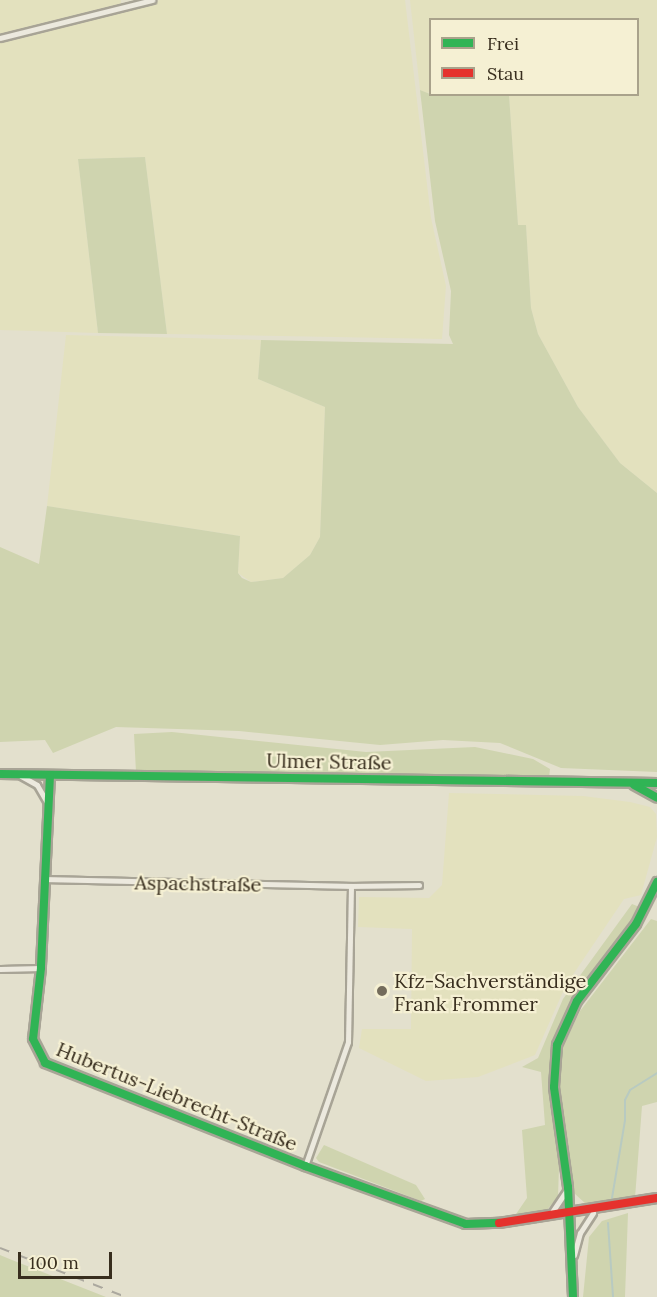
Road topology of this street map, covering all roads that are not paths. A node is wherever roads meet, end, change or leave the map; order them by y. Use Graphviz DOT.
graph roads {
  1 [pos="153,0"];
  2 [pos="0,38"];
  3 [pos="0,774"];
  4 [pos="17,774"];
  5 [pos="50,775"];
  6 [pos="657,783"];
  7 [pos="631,784"];
  8 [pos="657,798"];
  9 [pos="49,807"];
  10 [pos="45,879"];
  11 [pos="657,882"];
  12 [pos="419,885"];
  13 [pos="351,886"];
  14 [pos="41,968"];
  15 [pos="0,969"];
  16 [pos="305,1166"];
  17 [pos="568,1187"];
  18 [pos="657,1198"];
  19 [pos="593,1213"];
  20 [pos="570,1216"];
  21 [pos="544,1219"];
  22 [pos="572,1262"];
  23 [pos="573,1297"];
  1 -- 2 [label="street"];
  3 -- 4 [label="main road, Ulmer Straße"];
  4 -- 5 [label="main road, Ulmer Straße"];
  4 -- 9 [label="street"];
  5 -- 7 [label="main road, Ulmer Straße"];
  5 -- 9 [label="main road, Hubertus-Liebrecht-Straße"];
  6 -- 7 [label="main road, Ulmer Straße"];
  7 -- 8 [label="main road"];
  9 -- 10 [label="main road, Hubertus-Liebrecht-Straße"];
  10 -- 13 [label="street, Aspachstraße"];
  10 -- 14 [label="main road, Hubertus-Liebrecht-Straße"];
  11 -- 17 [label="main road"];
  12 -- 13 [label="street, Aspachstraße"];
  13 -- 16 [label="street"];
  14 -- 15 [label="street"];
  14 -- 16 [label="main road, Hubertus-Liebrecht-Straße"];
  16 -- 21 [label="main road, Hubertus-Liebrecht-Straße"];
  17 -- 20 [label="main road"];
  17 -- 21 [label="street"];
  18 -- 19 [label="main road, Hubertus-Liebrecht-Straße"];
  19 -- 20 [label="main road, Hubertus-Liebrecht-Straße"];
  19 -- 22 [label="street"];
  20 -- 21 [label="main road, Hubertus-Liebrecht-Straße"];
  20 -- 22 [label="main road"];
  22 -- 23 [label="main road"];
}
